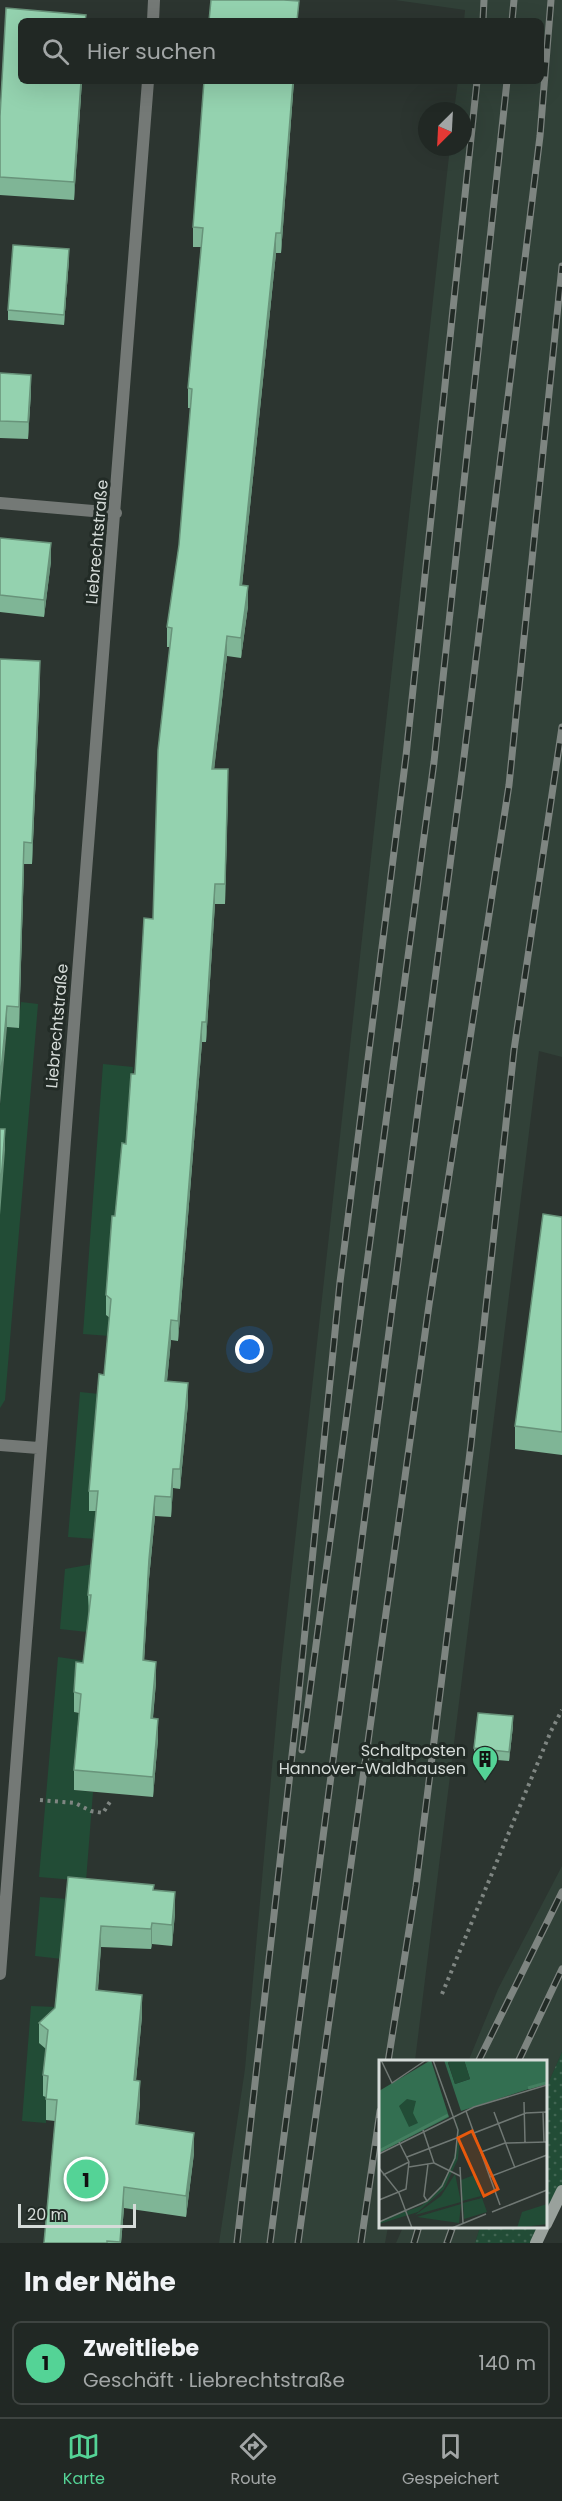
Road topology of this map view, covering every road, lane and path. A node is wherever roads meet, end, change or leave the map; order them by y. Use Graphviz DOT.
graph roads {
  1 [pos="154,0"];
  2 [pos="153,18"];
  3 [pos="148,84"];
  4 [pos="0,503"];
  5 [pos="116,513"];
  6 [pos="0,1445"];
  7 [pos="38,1448"];
  8 [pos="562,1710"];
  9 [pos="13,1798"];
  10 [pos="111,1800"];
  11 [pos="0,1974"];
  12 [pos="442,1994"];
  13 [pos="562,2191"];
  14 [pos="547,2221"];
  15 [pos="544,2228"];
  16 [pos="536,2243"];
  1 -- 2 [label="street"];
  3 -- 5 [label="street, Liebrechtstraße"];
  4 -- 5 [label="street"];
  5 -- 7 [label="street, Liebrechtstraße"];
  6 -- 7 [label="street"];
  7 -- 9 [label="street, Liebrechtstraße"];
  8 -- 12 [label="path"];
  9 -- 10 [label="path"];
  9 -- 11 [label="street, Liebrechtstraße"];
  13 -- 14 [label="street"];
  15 -- 16 [label="street"];
}
